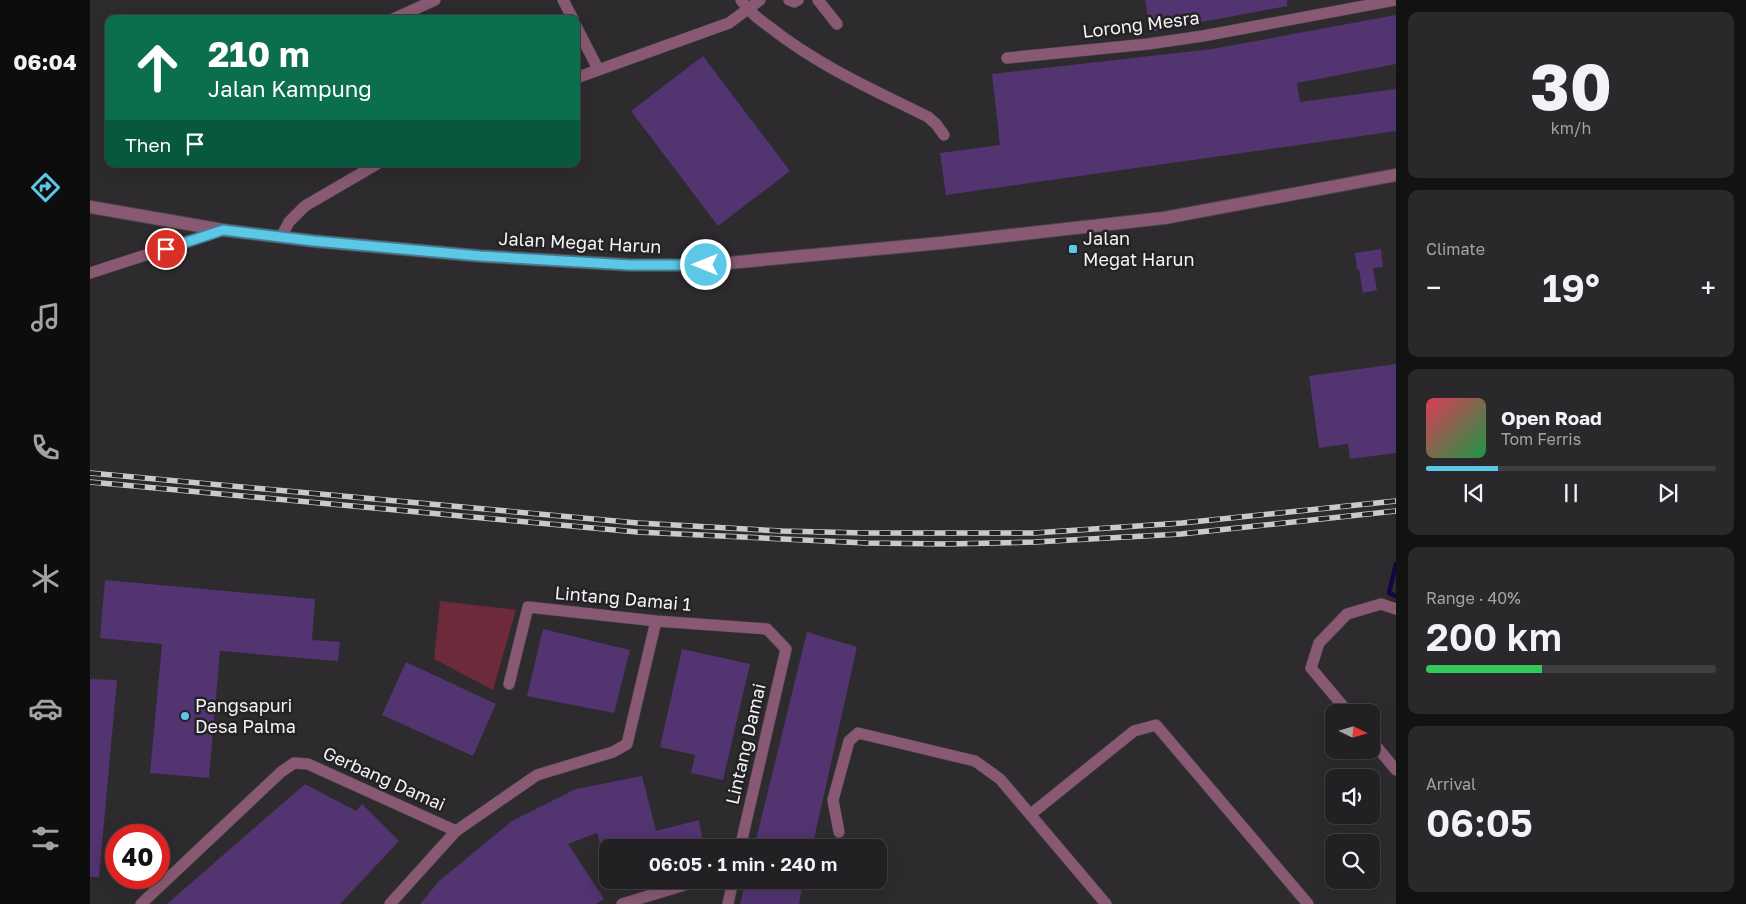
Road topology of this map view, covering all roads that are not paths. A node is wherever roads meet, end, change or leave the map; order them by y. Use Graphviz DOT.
graph roads {
  1 [pos="435,0"];
  2 [pos="563,0"];
  3 [pos="760,0"];
  4 [pos="788,0"];
  5 [pos="798,0"];
  6 [pos="818,0"];
  7 [pos="1396,0"];
  8 [pos="744,5"];
  9 [pos="402,15"];
  10 [pos="571,15"];
  11 [pos="837,24"];
  12 [pos="580,34"];
  13 [pos="1007,58"];
  14 [pos="598,69"];
  15 [pos="580,76"];
  16 [pos="944,135"];
  17 [pos="372,167"];
  18 [pos="1396,175"];
  19 [pos="90,207"];
  20 [pos="223,230"];
  21 [pos="281,237"];
  22 [pos="90,273"];
  23 [pos="1396,609"];
  24 [pos="656,621"];
  25 [pos="786,649"];
  26 [pos="509,684"];
  27 [pos="1341,704"];
  28 [pos="1380,751"];
  29 [pos="1396,770"];
  30 [pos="1031,814"];
  31 [pos="456,831"];
  32 [pos="839,832"];
  33 [pos="742,839"];
  34 [pos="671,889"];
  35 [pos="731,889"];
  36 [pos="141,904"];
  37 [pos="390,904"];
  38 [pos="622,904"];
  39 [pos="728,904"];
  40 [pos="1106,904"];
  41 [pos="1308,904"];
  1 -- 9 [label="street"];
  2 -- 10 [label="street"];
  3 -- 8 [label="street"];
  4 -- 5 [label="street"];
  6 -- 11 [label="street"];
  7 -- 13 [label="street, Lorong Mesra"];
  8 -- 14 [label="street"];
  8 -- 16 [label="street"];
  12 -- 14 [label="street"];
  14 -- 15 [label="street"];
  17 -- 21 [label="street"];
  18 -- 21 [label="street, Jalan Megat Harun"];
  19 -- 20 [label="street, Jalan Megat Harun"];
  20 -- 21 [label="street, Jalan Megat Harun"];
  20 -- 22 [label="street"];
  23 -- 27 [label="street"];
  24 -- 25 [label="street, Lintang Damai 1"];
  24 -- 26 [label="street, Lintang Damai 1"];
  24 -- 31 [label="street"];
  25 -- 33 [label="street, Lintang Damai"];
  28 -- 29 [label="street"];
  30 -- 32 [label="street"];
  30 -- 40 [label="street"];
  30 -- 41 [label="street"];
  31 -- 36 [label="street, Gerbang Damai"];
  31 -- 37 [label="street"];
  34 -- 38 [label="street"];
  35 -- 39 [label="street"];
}
